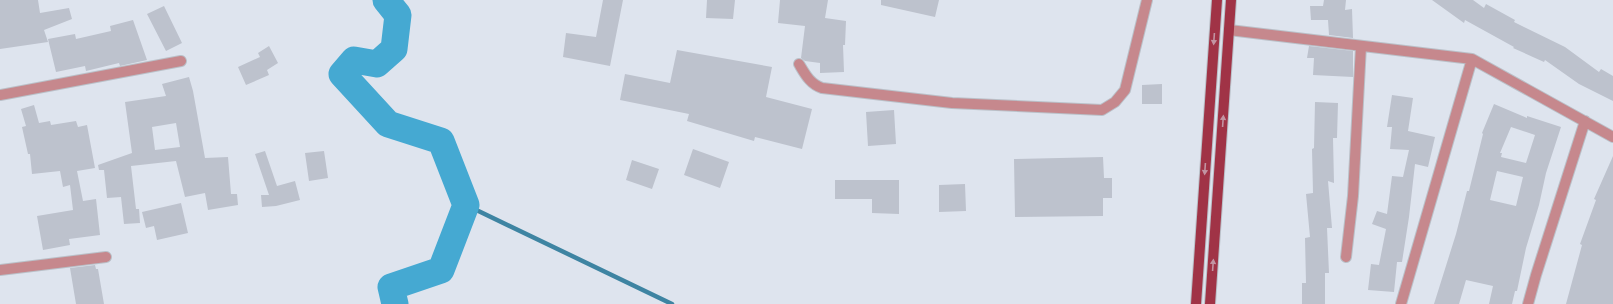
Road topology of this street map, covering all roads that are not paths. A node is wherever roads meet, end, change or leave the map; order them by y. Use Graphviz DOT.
graph roads {
  1 [pos="1147,0"];
  2 [pos="1217,0"];
  3 [pos="1231,0"];
  4 [pos="1229,30"];
  5 [pos="1362,46"];
  6 [pos="1472,59"];
  7 [pos="181,61"];
  8 [pos="799,64"];
  9 [pos="0,95"];
  10 [pos="1585,121"];
  11 [pos="1613,137"];
  12 [pos="106,257"];
  13 [pos="1346,257"];
  14 [pos="0,270"];
  15 [pos="1196,304"];
  16 [pos="1210,304"];
  17 [pos="1402,304"];
  18 [pos="1528,304"];
  1 -- 8 [label="street"];
  2 -- 15 [label="main road, one-way"];
  3 -- 4 [label="main road"];
  4 -- 5 [label="street"];
  16 -- 4 [label="main road, one-way"];
  5 -- 6 [label="street"];
  5 -- 13 [label="street"];
  6 -- 10 [label="street"];
  6 -- 17 [label="street"];
  7 -- 9 [label="street"];
  10 -- 11 [label="street"];
  10 -- 18 [label="street"];
  12 -- 14 [label="street"];
}
